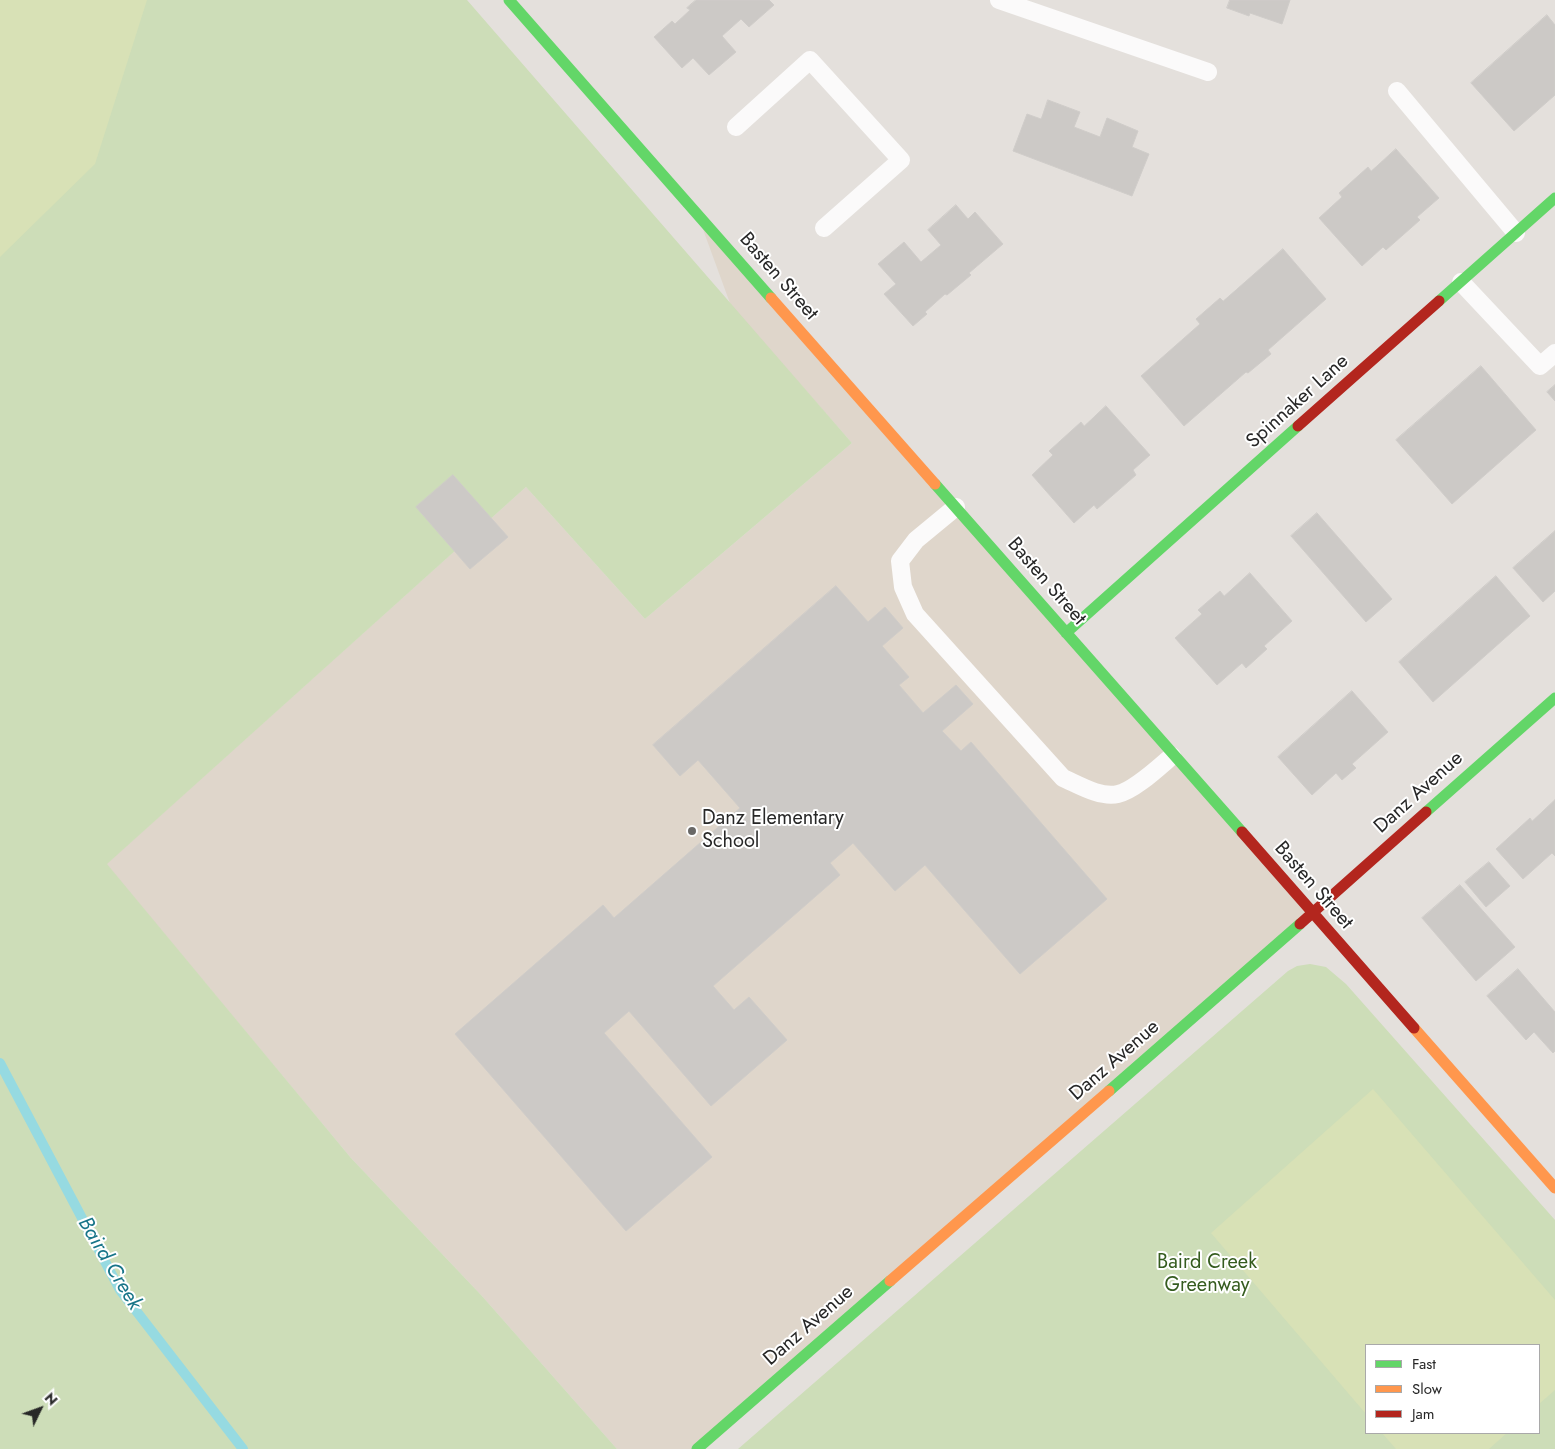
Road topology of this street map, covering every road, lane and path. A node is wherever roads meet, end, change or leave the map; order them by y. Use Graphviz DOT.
graph roads {
  1 [pos="509,0"];
  2 [pos="999,0"];
  3 [pos="1208,72"];
  4 [pos="1397,92"];
  5 [pos="736,127"];
  6 [pos="1555,198"];
  7 [pos="824,228"];
  8 [pos="1516,233"];
  9 [pos="1461,282"];
  10 [pos="1555,353"];
  11 [pos="956,507"];
  12 [pos="1066,633"];
  13 [pos="1555,698"];
  14 [pos="1172,756"];
  15 [pos="1313,913"];
  16 [pos="1555,1188"];
  17 [pos="697,1449"];
  1 -- 11 [label="street, Basten Street"];
  2 -- 3 [label="lane"];
  4 -- 8 [label="lane"];
  5 -- 7 [label="lane"];
  6 -- 8 [label="street, Spinnaker Lane"];
  8 -- 9 [label="street, Spinnaker Lane"];
  9 -- 10 [label="lane"];
  9 -- 12 [label="street, Spinnaker Lane"];
  11 -- 12 [label="street, Basten Street"];
  11 -- 14 [label="lane"];
  12 -- 14 [label="street, Basten Street"];
  13 -- 15 [label="street, Danz Avenue"];
  14 -- 15 [label="street, Basten Street"];
  15 -- 16 [label="street, Basten Street"];
  15 -- 17 [label="street, Danz Avenue"];
}
